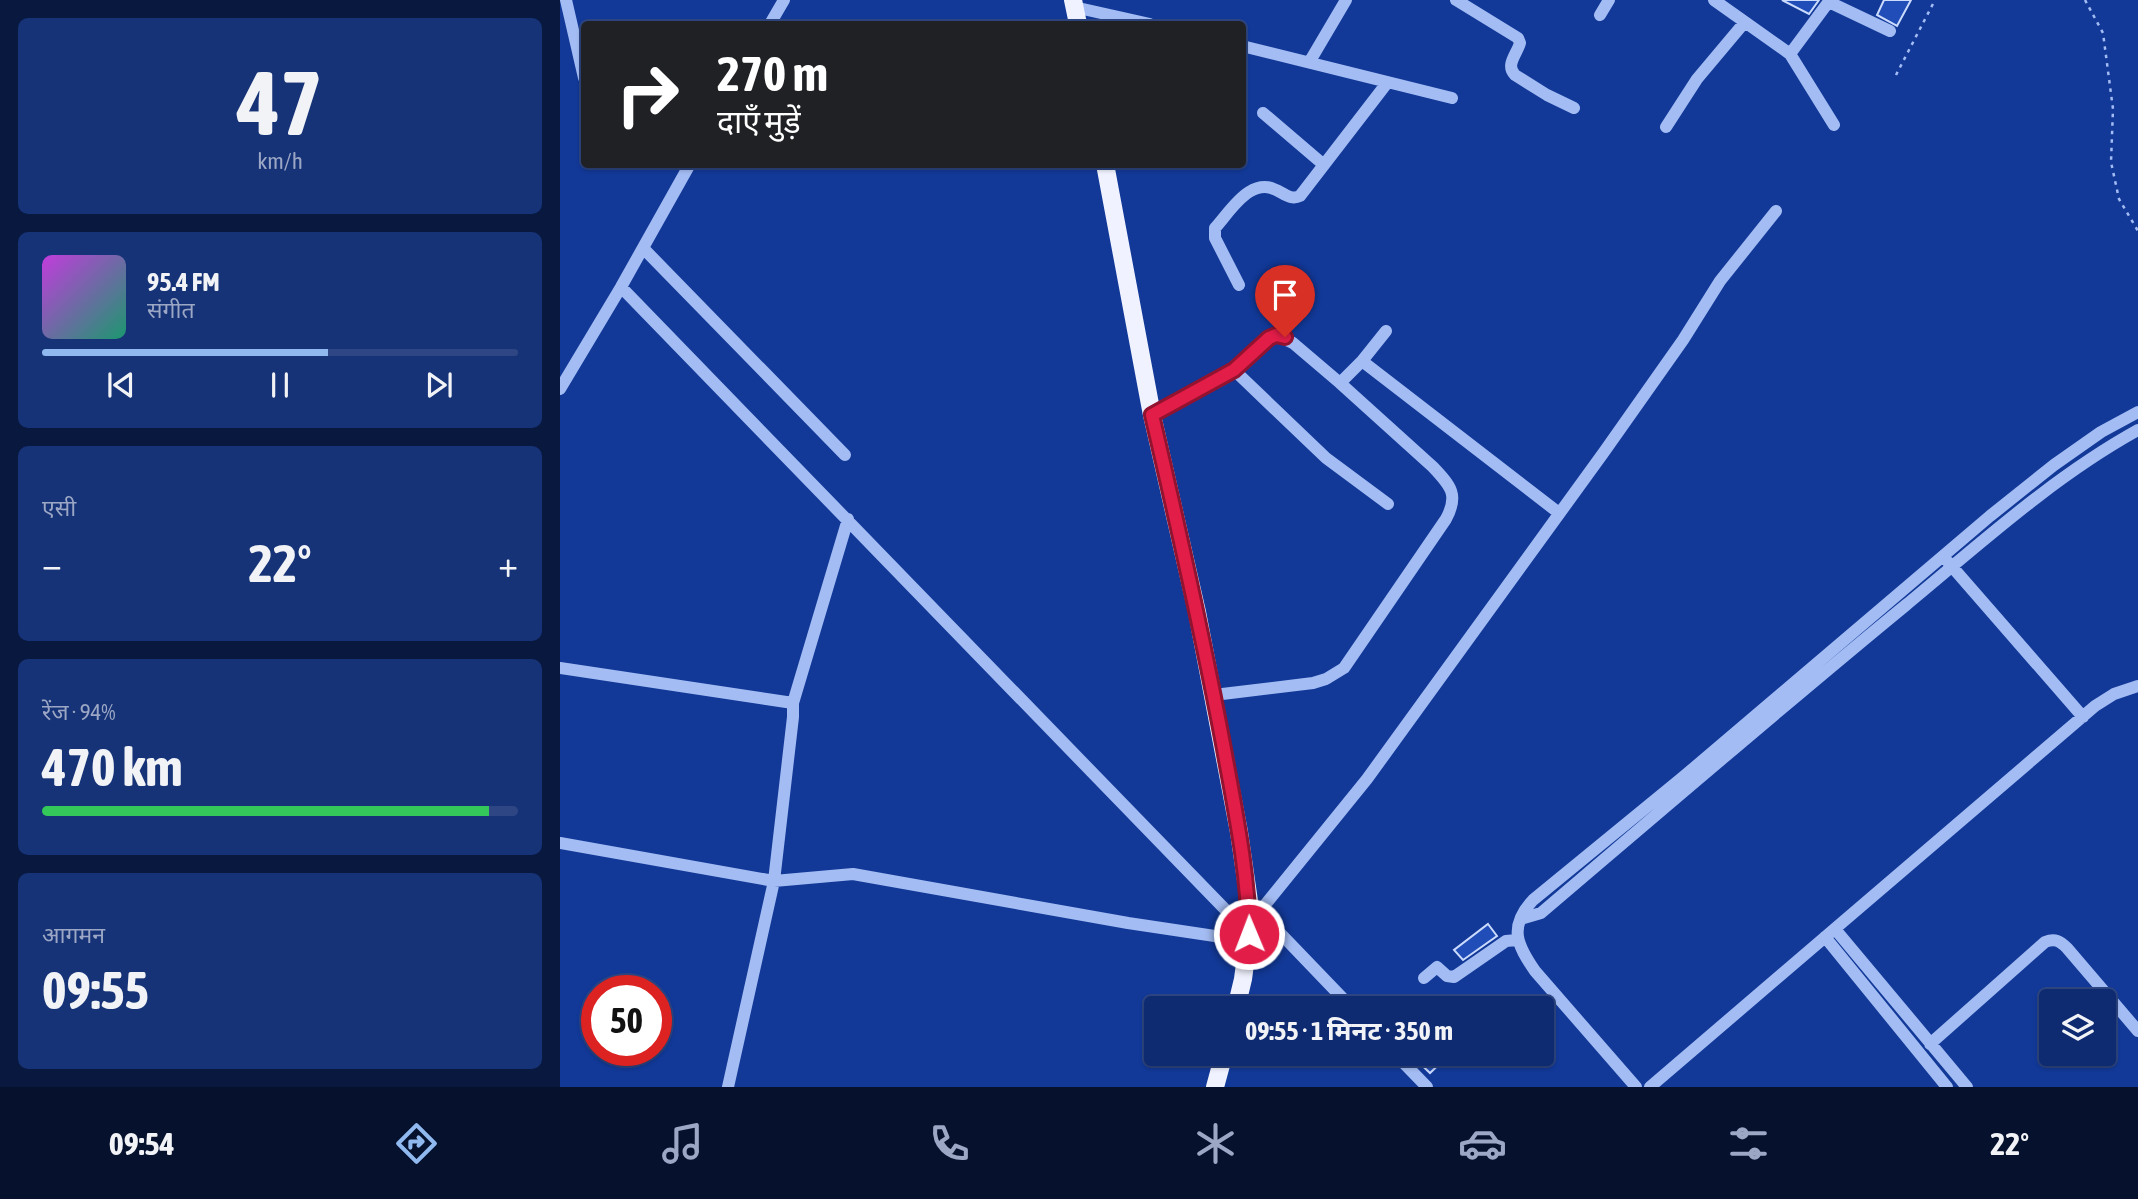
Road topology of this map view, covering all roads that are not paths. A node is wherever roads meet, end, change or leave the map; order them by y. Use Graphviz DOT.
graph roads {
  1 [pos="566,0"];
  2 [pos="784,0"];
  3 [pos="1346,0"];
  4 [pos="1456,0"];
  5 [pos="1609,0"];
  6 [pos="1716,1"];
  7 [pos="1830,1"];
  8 [pos="1075,11"];
  9 [pos="1600,15"];
  10 [pos="772,21"];
  11 [pos="1133,21"];
  12 [pos="1744,23"];
  13 [pos="1890,31"];
  14 [pos="1246,47"];
  15 [pos="1790,54"];
  16 [pos="1310,61"];
  17 [pos="581,65"];
  18 [pos="1387,83"];
  19 [pos="1452,98"];
  20 [pos="1574,107"];
  21 [pos="1264,113"];
  22 [pos="1834,125"];
  23 [pos="1666,127"];
  24 [pos="1324,165"];
  25 [pos="688,168"];
  26 [pos="1106,168"];
  27 [pos="1776,211"];
  28 [pos="643,248"];
  29 [pos="1239,285"];
  30 [pos="621,287"];
  31 [pos="1386,331"];
  32 [pos="1363,361"];
  33 [pos="1234,370"];
  34 [pos="1340,383"];
  35 [pos="560,389"];
  36 [pos="2138,412"];
  37 [pos="1152,415"];
  38 [pos="2138,430"];
  39 [pos="845,455"];
  40 [pos="1388,503"];
  41 [pos="1559,513"];
  42 [pos="848,519"];
  43 [pos="1942,555"];
  44 [pos="1952,567"];
  45 [pos="560,668"];
  46 [pos="2138,686"];
  47 [pos="1214,695"];
  48 [pos="793,703"];
  49 [pos="2083,717"];
  50 [pos="560,844"];
  51 [pos="774,881"];
  52 [pos="1254,906"];
  53 [pos="1521,919"];
  54 [pos="1830,933"];
  55 [pos="1248,937"];
  56 [pos="1517,940"];
  57 [pos="1424,978"];
  58 [pos="1239,996"];
  59 [pos="1340,996"];
  60 [pos="2138,1031"];
  61 [pos="1930,1044"];
  62 [pos="1221,1066"];
  63 [pos="1407,1066"];
  64 [pos="728,1087"];
  65 [pos="1215,1087"];
  66 [pos="1427,1087"];
  67 [pos="1636,1087"];
  68 [pos="1650,1087"];
  69 [pos="1947,1087"];
  70 [pos="1967,1087"];
  1 -- 17 [label="street"];
  2 -- 10 [label="street"];
  3 -- 16 [label="street"];
  4 -- 20 [label="street"];
  5 -- 9 [label="street"];
  6 -- 12 [label="street"];
  7 -- 13 [label="street"];
  7 -- 15 [label="street"];
  8 -- 11 [label="street"];
  12 -- 15 [label="street"];
  12 -- 23 [label="street"];
  14 -- 16 [label="street"];
  15 -- 22 [label="street"];
  16 -- 18 [label="street"];
  18 -- 19 [label="street"];
  18 -- 24 [label="street"];
  21 -- 24 [label="street"];
  24 -- 29 [label="street"];
  25 -- 28 [label="street"];
  26 -- 37 [label="main road"];
  27 -- 41 [label="street"];
  28 -- 30 [label="street"];
  28 -- 39 [label="street"];
  30 -- 35 [label="street"];
  30 -- 42 [label="street"];
  31 -- 32 [label="street"];
  32 -- 34 [label="street"];
  32 -- 41 [label="street"];
  33 -- 34 [label="street"];
  33 -- 37 [label="street"];
  33 -- 40 [label="street"];
  34 -- 47 [label="street"];
  36 -- 43 [label="street"];
  37 -- 47 [label="main road"];
  38 -- 44 [label="street"];
  41 -- 52 [label="street"];
  42 -- 48 [label="street"];
  42 -- 55 [label="street"];
  43 -- 44 [label="street"];
  43 -- 53 [label="street"];
  44 -- 49 [label="street"];
  44 -- 53 [label="street"];
  45 -- 48 [label="street"];
  46 -- 49 [label="street"];
  47 -- 52 [label="main road"];
  48 -- 51 [label="street"];
  49 -- 54 [label="street"];
  50 -- 51 [label="street"];
  51 -- 55 [label="street"];
  51 -- 64 [label="street"];
  52 -- 55 [label="main road"];
  52 -- 59 [label="street"];
  53 -- 56 [label="street"];
  54 -- 61 [label="street"];
  54 -- 68 [label="street"];
  54 -- 69 [label="street"];
  55 -- 58 [label="main road"];
  56 -- 57 [label="street"];
  56 -- 67 [label="street"];
  60 -- 61 [label="street"];
  61 -- 70 [label="street"];
  62 -- 65 [label="main road"];
  63 -- 66 [label="street"];
}
